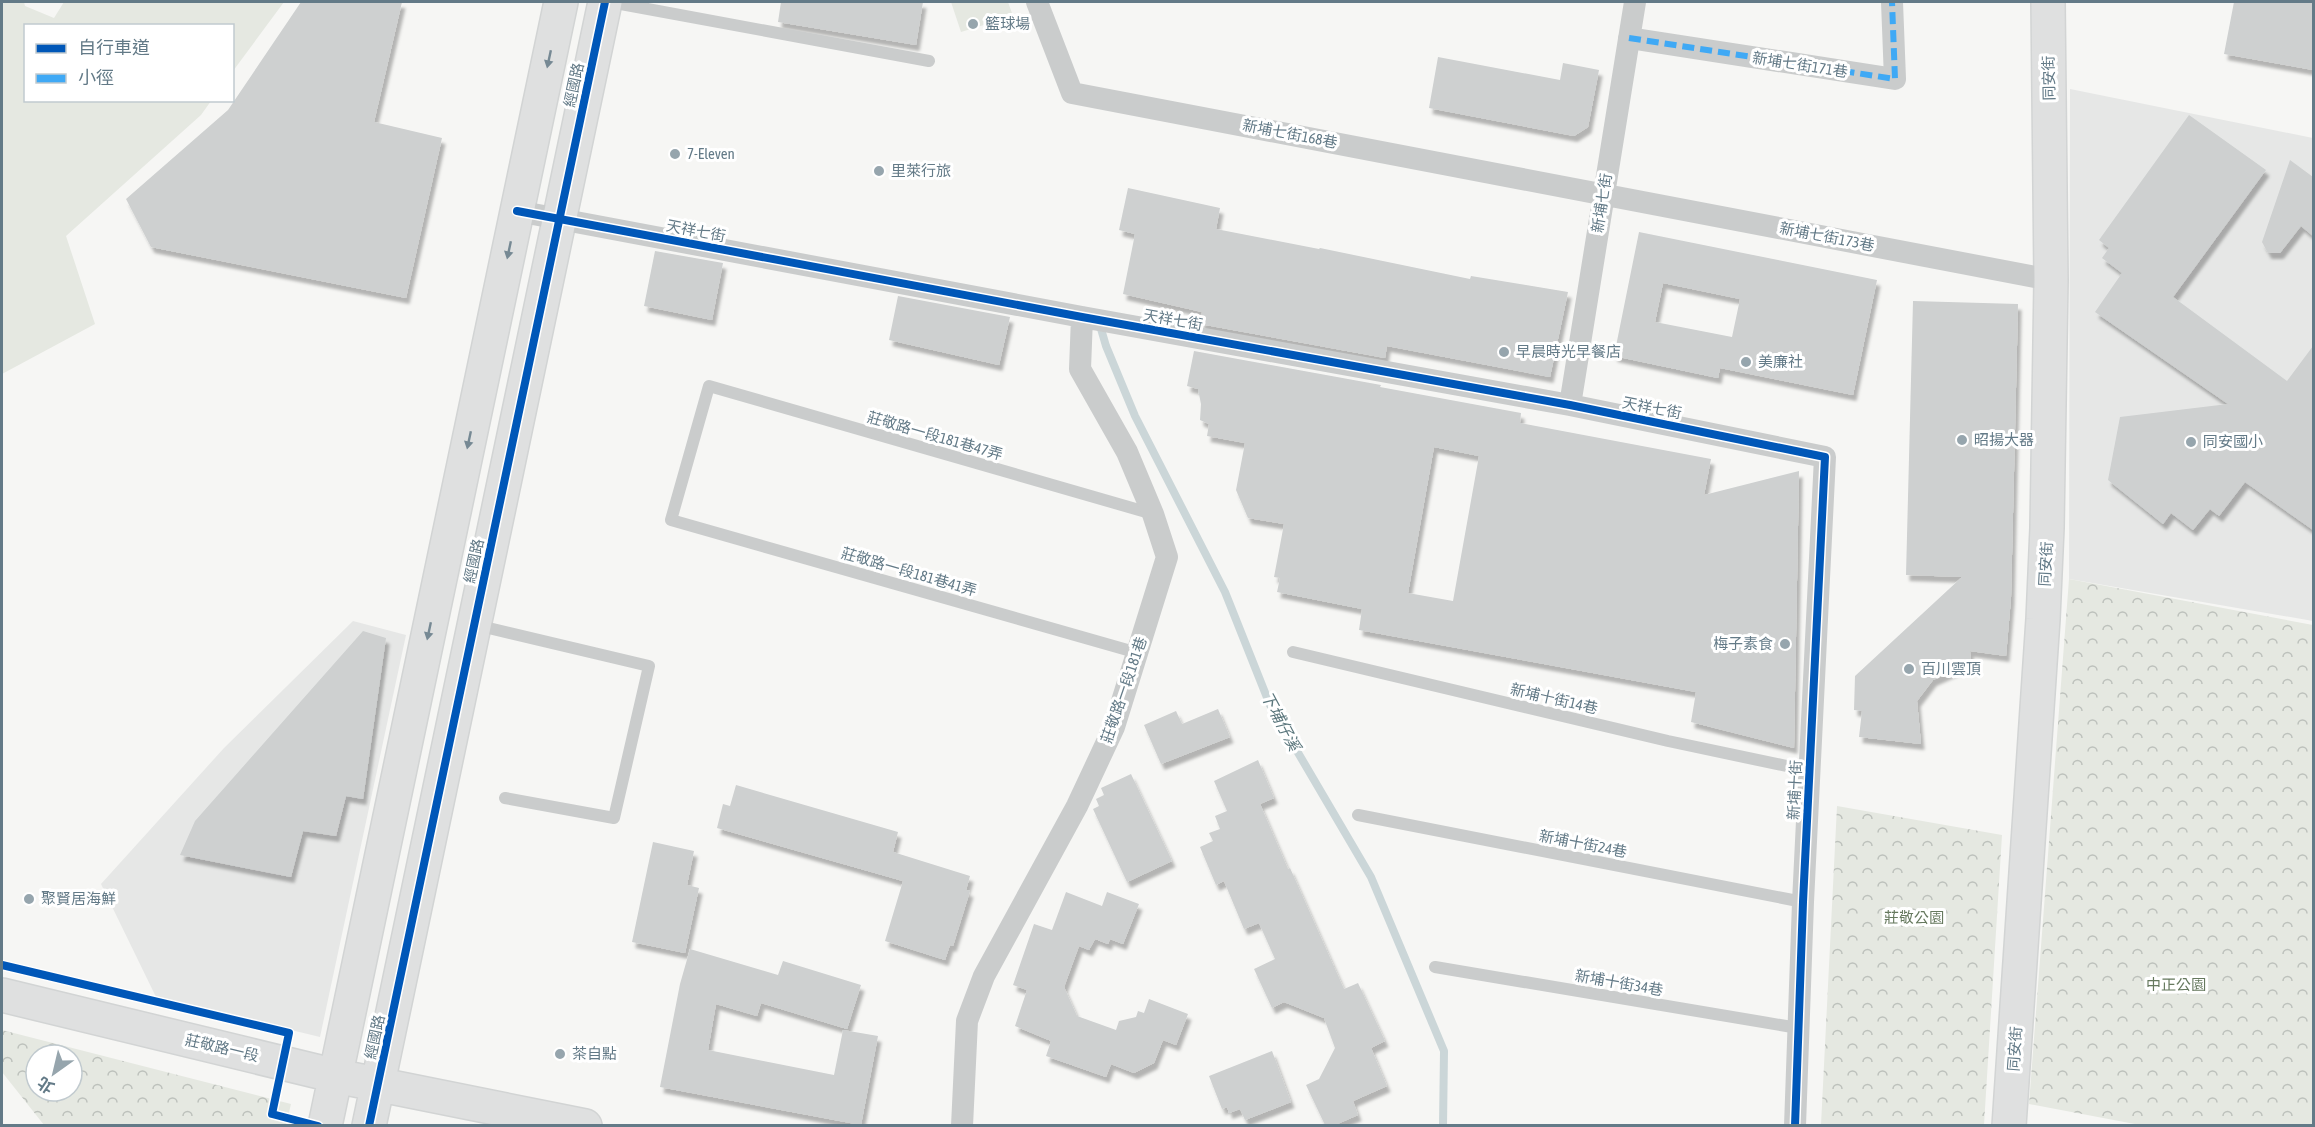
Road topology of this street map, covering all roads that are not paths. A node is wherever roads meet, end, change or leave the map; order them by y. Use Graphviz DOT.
graph roads {
  1 [pos="561,2"];
  2 [pos="605,2"];
  3 [pos="610,2"];
  4 [pos="1037,2"];
  5 [pos="1635,2"];
  6 [pos="1893,2"];
  7 [pos="2048,2"];
  8 [pos="1629,38"];
  9 [pos="929,61"];
  10 [pos="1604,194"];
  11 [pos="517,211"];
  12 [pos="559,220"];
  13 [pos="2051,280"];
  14 [pos="1086,318"];
  15 [pos="1570,405"];
  16 [pos="1825,457"];
  17 [pos="1153,514"];
  18 [pos="671,520"];
  19 [pos="475,624"];
  20 [pos="1293,652"];
  21 [pos="1138,653"];
  22 [pos="1810,771"];
  23 [pos="505,798"];
  24 [pos="1358,815"];
  25 [pos="1803,902"];
  26 [pos="1435,967"];
  27 [pos="2,995"];
  28 [pos="1798,1028"];
  29 [pos="336,1076"];
  30 [pos="379,1084"];
  31 [pos="325,1125"];
  32 [pos="369,1125"];
  33 [pos="585,1125"];
  34 [pos="962,1125"];
  35 [pos="1795,1125"];
  36 [pos="2010,1125"];
  1 -- 11 [label="street, 經國路, one-way"];
  2 -- 12 [label="street, 經國路"];
  3 -- 9 [label="lane"];
  4 -- 10 [label="street, 新埔七街168巷"];
  5 -- 8 [label="street, 新埔七街"];
  6 -- 8 [label="street, 新埔七街171巷"];
  7 -- 13 [label="street, 同安街"];
  8 -- 10 [label="street, 新埔七街"];
  10 -- 13 [label="street, 新埔七街173巷"];
  10 -- 15 [label="street, 新埔七街"];
  11 -- 12 [label="street, 天祥七街"];
  11 -- 29 [label="street, 經國路, one-way"];
  12 -- 14 [label="street, 天祥七街"];
  12 -- 19 [label="street, 經國路"];
  13 -- 36 [label="street, 同安街"];
  14 -- 15 [label="street, 天祥七街"];
  14 -- 17 [label="street, 莊敬路一段181巷"];
  15 -- 16 [label="street, 天祥七街"];
  16 -- 22 [label="street, 新埔十街"];
  17 -- 18 [label="lane, 莊敬路一段181巷47弄"];
  17 -- 21 [label="street, 莊敬路一段181巷"];
  18 -- 21 [label="lane, 莊敬路一段181巷41弄"];
  19 -- 23 [label="lane"];
  19 -- 30 [label="street, 經國路"];
  20 -- 22 [label="lane, 新埔十街14巷"];
  21 -- 34 [label="street, 莊敬路一段181巷"];
  22 -- 25 [label="street, 新埔十街"];
  24 -- 25 [label="lane, 新埔十街24巷"];
  25 -- 28 [label="street, 新埔十街"];
  26 -- 28 [label="lane, 新埔十街34巷"];
  27 -- 29 [label="street, 莊敬路一段"];
  28 -- 35 [label="street, 新埔十街"];
  29 -- 30 [label="street, 莊敬路一段"];
  29 -- 31 [label="street, 經國路"];
  30 -- 32 [label="street, 經國路"];
  30 -- 33 [label="street, 莊敬路一段"];
}
